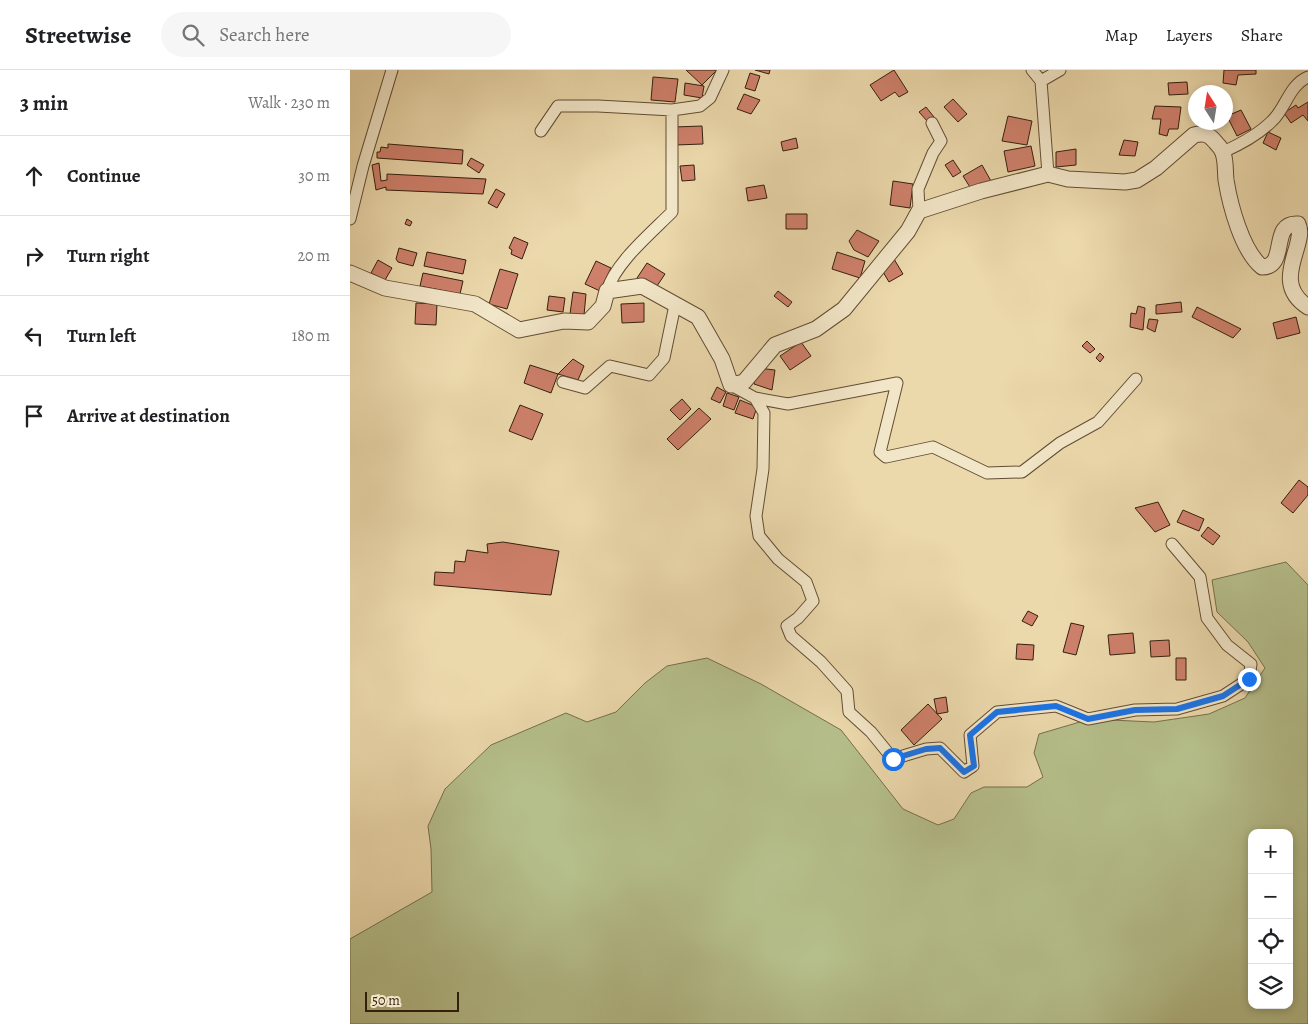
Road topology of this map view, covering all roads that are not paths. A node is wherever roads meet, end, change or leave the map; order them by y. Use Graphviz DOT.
graph roads {
  1 [pos="392,70"];
  2 [pos="723,70"];
  3 [pos="1032,70"];
  4 [pos="1060,70"];
  5 [pos="1308,78"];
  6 [pos="1041,81"];
  7 [pos="672,110"];
  8 [pos="932,123"];
  9 [pos="541,131"];
  10 [pos="1224,152"];
  11 [pos="1048,174"];
  12 [pos="919,211"];
  13 [pos="350,219"];
  14 [pos="350,273"];
  15 [pos="607,291"];
  16 [pos="675,305"];
  17 [pos="1308,306"];
  18 [pos="1136,379"];
  19 [pos="563,382"];
  20 [pos="731,385"];
  21 [pos="755,398"];
  22 [pos="1172,544"];
  1 -- 13 [label="street"];
  2 -- 7 [label="street"];
  3 -- 6 [label="street"];
  4 -- 6 [label="street"];
  5 -- 10 [label="street"];
  6 -- 11 [label="street"];
  7 -- 9 [label="street"];
  7 -- 15 [label="street"];
  8 -- 12 [label="street"];
  10 -- 11 [label="street"];
  10 -- 17 [label="street"];
  11 -- 12 [label="street"];
  12 -- 20 [label="street"];
  14 -- 15 [label="street"];
  15 -- 16 [label="street"];
  16 -- 19 [label="street"];
  16 -- 20 [label="street"];
  18 -- 21 [label="street"];
  20 -- 21 [label="street"];
  21 -- 22 [label="street"];
}
